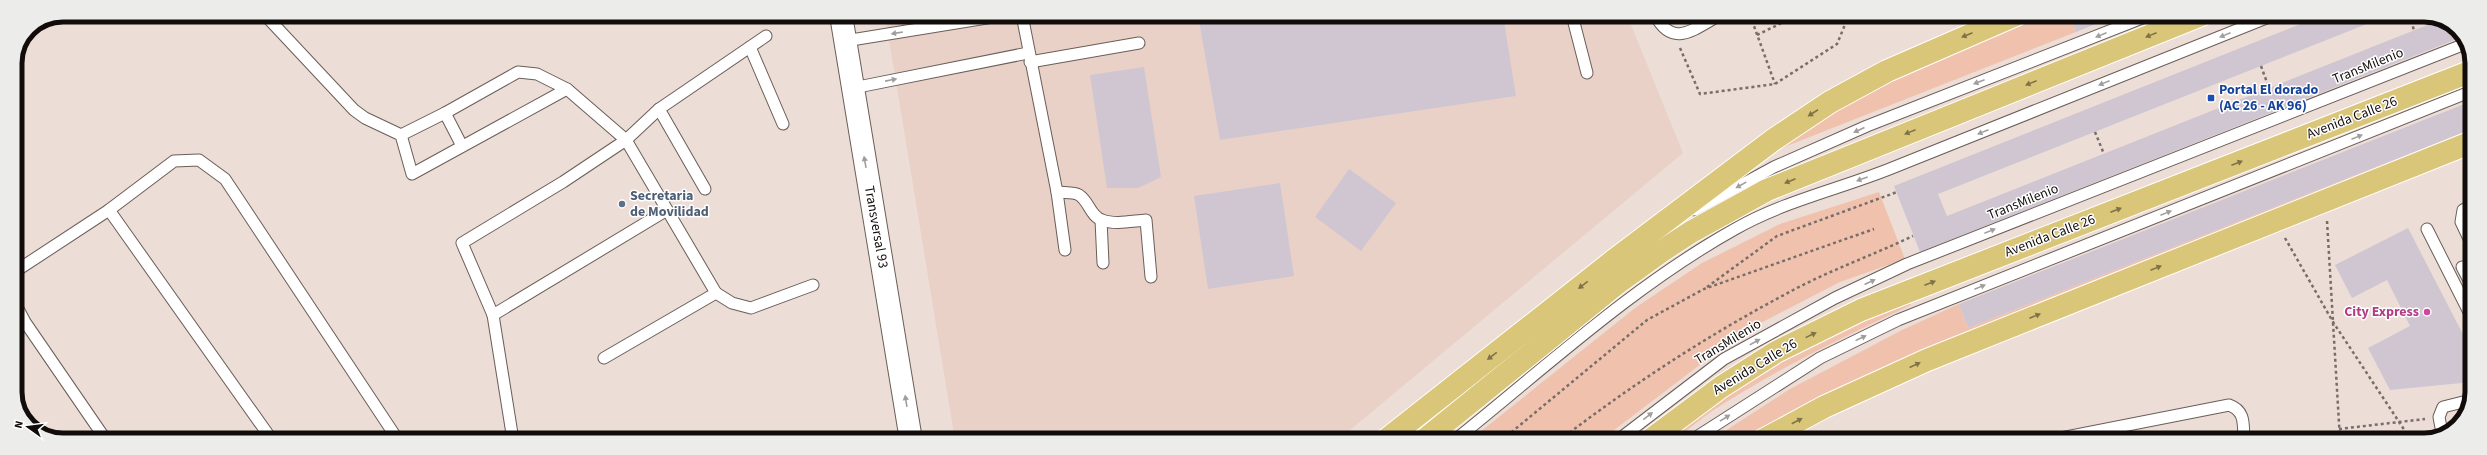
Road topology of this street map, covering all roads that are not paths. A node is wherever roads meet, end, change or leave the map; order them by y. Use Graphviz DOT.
graph roads {
  1 [pos="272,22"];
  2 [pos="842,22"];
  3 [pos="962,22"];
  4 [pos="1023,22"];
  5 [pos="1574,22"];
  6 [pos="1659,22"];
  7 [pos="1706,22"];
  8 [pos="2000,22"];
  9 [pos="2132,22"];
  10 [pos="2184,22"];
  11 [pos="2257,22"];
  12 [pos="766,36"];
  13 [pos="845,41"];
  14 [pos="1139,43"];
  15 [pos="2461,45"];
  16 [pos="750,46"];
  17 [pos="1029,58"];
  18 [pos="1587,73"];
  19 [pos="2465,74"];
  20 [pos="853,88"];
  21 [pos="567,89"];
  22 [pos="2465,94"];
  23 [pos="659,109"];
  24 [pos="445,113"];
  25 [pos="783,124"];
  26 [pos="401,135"];
  27 [pos="626,140"];
  28 [pos="2465,145"];
  29 [pos="462,146"];
  30 [pos="706,189"];
  31 [pos="1057,192"];
  32 [pos="2465,209"];
  33 [pos="110,210"];
  34 [pos="667,210"];
  35 [pos="1101,220"];
  36 [pos="2427,229"];
  37 [pos="2465,230"];
  38 [pos="1065,250"];
  39 [pos="1614,261"];
  40 [pos="1103,263"];
  41 [pos="22,267"];
  42 [pos="2462,267"];
  43 [pos="2465,273"];
  44 [pos="1151,277"];
  45 [pos="813,285"];
  46 [pos="716,293"];
  47 [pos="2465,304"];
  48 [pos="493,315"];
  49 [pos="22,316"];
  50 [pos="604,358"];
  51 [pos="2464,401"];
  52 [pos="2441,429"];
  53 [pos="101,433"];
  54 [pos="267,433"];
  55 [pos="393,433"];
  56 [pos="513,433"];
  57 [pos="910,433"];
  58 [pos="1395,433"];
  59 [pos="1433,433"];
  60 [pos="1464,433"];
  61 [pos="1627,433"];
  62 [pos="1659,433"];
  63 [pos="1703,433"];
  64 [pos="1776,433"];
  65 [pos="2087,433"];
  66 [pos="2243,433"];
  1 -- 26 [label="lane"];
  2 -- 13 [label="main road, Transversal 93"];
  3 -- 13 [label="lane, one-way"];
  4 -- 17 [label="lane"];
  5 -- 18 [label="lane"];
  6 -- 7 [label="lane"];
  8 -- 39 [label="main road, one-way"];
  9 -- 39 [label="lane, one-way"];
  10 -- 59 [label="main road, one-way"];
  11 -- 60 [label="lane, one-way"];
  12 -- 16 [label="lane"];
  13 -- 20 [label="main road, Transversal 93"];
  14 -- 17 [label="lane"];
  61 -- 15 [label="lane, TransMilenio, one-way"];
  16 -- 23 [label="lane"];
  16 -- 25 [label="lane"];
  20 -- 17 [label="lane, one-way"];
  17 -- 31 [label="lane"];
  62 -- 19 [label="main road, Avenida Calle 26, one-way"];
  57 -- 20 [label="main road, Transversal 93, one-way"];
  21 -- 24 [label="lane"];
  21 -- 27 [label="lane"];
  21 -- 29 [label="lane"];
  63 -- 22 [label="lane, one-way"];
  23 -- 27 [label="lane"];
  23 -- 30 [label="lane"];
  24 -- 26 [label="lane"];
  24 -- 29 [label="lane"];
  26 -- 29 [label="lane"];
  27 -- 34 [label="lane"];
  27 -- 48 [label="lane"];
  64 -- 28 [label="main road, one-way"];
  31 -- 35 [label="lane"];
  31 -- 38 [label="lane"];
  32 -- 37 [label="lane"];
  33 -- 41 [label="lane"];
  33 -- 54 [label="lane"];
  33 -- 55 [label="lane"];
  34 -- 46 [label="lane"];
  34 -- 48 [label="lane"];
  35 -- 40 [label="lane"];
  35 -- 44 [label="lane"];
  36 -- 47 [label="lane"];
  39 -- 58 [label="main road, one-way"];
  42 -- 43 [label="lane"];
  45 -- 46 [label="lane"];
  46 -- 50 [label="lane"];
  48 -- 56 [label="lane"];
  49 -- 53 [label="lane"];
  51 -- 52 [label="lane"];
  65 -- 66 [label="lane"];
}
